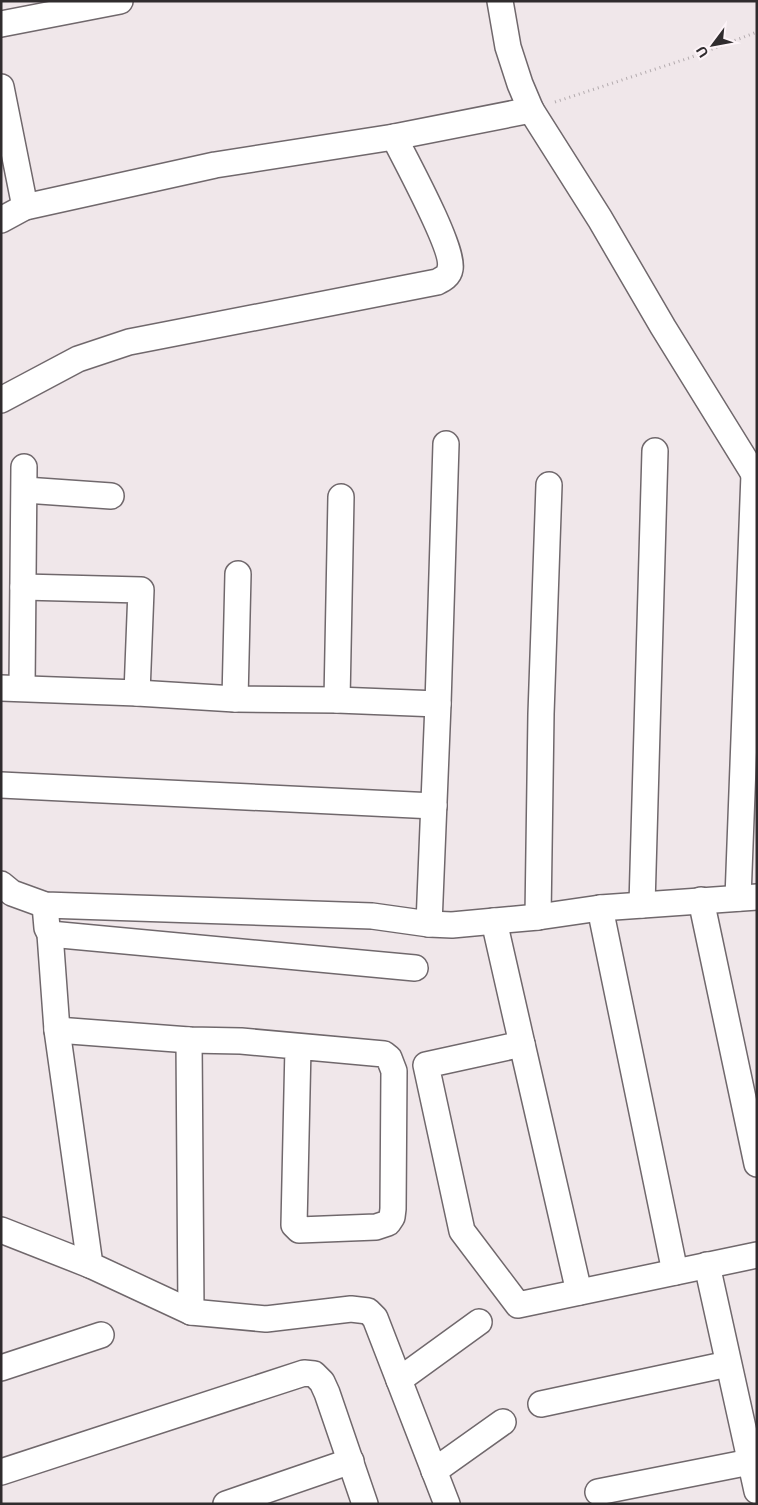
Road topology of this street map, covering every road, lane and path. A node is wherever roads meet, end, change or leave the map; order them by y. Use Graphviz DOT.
graph roads {
  1 [pos="120,1"];
  2 [pos="500,1"];
  3 [pos="1,24"];
  4 [pos="757,32"];
  5 [pos="1,87"];
  6 [pos="531,110"];
  7 [pos="394,136"];
  8 [pos="25,206"];
  9 [pos="1,220"];
  10 [pos="1,400"];
  11 [pos="446,444"];
  12 [pos="655,451"];
  13 [pos="756,477"];
  14 [pos="549,485"];
  15 [pos="112,496"];
  16 [pos="341,497"];
  17 [pos="238,574"];
  18 [pos="23,587"];
  19 [pos="12,688"];
  20 [pos="137,693"];
  21 [pos="235,699"];
  22 [pos="337,700"];
  23 [pos="438,704"];
  24 [pos="1,786"];
  25 [pos="434,806"];
  26 [pos="1,884"];
  27 [pos="747,897"];
  28 [pos="701,900"];
  29 [pos="45,905"];
  30 [pos="642,905"];
  31 [pos="600,908"];
  32 [pos="538,917"];
  33 [pos="494,921"];
  34 [pos="429,924"];
  35 [pos="50,934"];
  36 [pos="415,968"];
  37 [pos="56,1030"];
  38 [pos="189,1040"];
  39 [pos="522,1044"];
  40 [pos="298,1046"];
  41 [pos="757,1164"];
  42 [pos="1,1230"];
  43 [pos="757,1254"];
  44 [pos="90,1265"];
  45 [pos="706,1265"];
  46 [pos="676,1272"];
  47 [pos="580,1292"];
  48 [pos="192,1312"];
  49 [pos="479,1322"];
  50 [pos="101,1335"];
  51 [pos="728,1364"];
  52 [pos="1,1368"];
  53 [pos="399,1380"];
  54 [pos="541,1404"];
  55 [pos="502,1422"];
  56 [pos="351,1461"];
  57 [pos="750,1462"];
  58 [pos="434,1470"];
  59 [pos="1,1472"];
  60 [pos="757,1491"];
  61 [pos="598,1492"];
  62 [pos="226,1504"];
  63 [pos="365,1504"];
  64 [pos="447,1504"];
  1 -- 3 [label="street"];
  2 -- 6 [label="street"];
  4 -- 6 [label="path"];
  5 -- 8 [label="street"];
  6 -- 7 [label="street"];
  6 -- 13 [label="street"];
  7 -- 8 [label="street"];
  7 -- 10 [label="street"];
  8 -- 9 [label="street"];
  11 -- 23 [label="street"];
  12 -- 30 [label="street"];
  13 -- 27 [label="street"];
  14 -- 32 [label="street"];
  15 -- 18 [label="street"];
  16 -- 22 [label="street"];
  17 -- 21 [label="street"];
  18 -- 19 [label="street"];
  18 -- 20 [label="street"];
  19 -- 20 [label="street"];
  20 -- 21 [label="street"];
  21 -- 22 [label="street"];
  22 -- 23 [label="street"];
  23 -- 25 [label="street"];
  24 -- 25 [label="street"];
  25 -- 34 [label="street"];
  26 -- 29 [label="street"];
  27 -- 28 [label="street"];
  28 -- 30 [label="street"];
  28 -- 41 [label="street"];
  29 -- 34 [label="street"];
  29 -- 35 [label="street"];
  30 -- 31 [label="street"];
  31 -- 32 [label="street"];
  31 -- 46 [label="street"];
  32 -- 33 [label="street"];
  33 -- 34 [label="street"];
  33 -- 39 [label="street"];
  35 -- 36 [label="street"];
  35 -- 37 [label="street"];
  37 -- 38 [label="street"];
  37 -- 44 [label="street"];
  38 -- 40 [label="street"];
  38 -- 48 [label="street"];
  39 -- 47 [label="street"];
  39 -- 47 [label="street"];
  40 -- 40 [label="street"];
  42 -- 44 [label="street"];
  43 -- 45 [label="street"];
  44 -- 48 [label="street"];
  45 -- 46 [label="street"];
  45 -- 51 [label="street"];
  46 -- 47 [label="street"];
  48 -- 53 [label="street"];
  49 -- 53 [label="street"];
  50 -- 52 [label="street"];
  51 -- 54 [label="street"];
  51 -- 57 [label="street"];
  53 -- 58 [label="street"];
  55 -- 58 [label="street"];
  56 -- 59 [label="street"];
  56 -- 62 [label="street"];
  56 -- 63 [label="street"];
  57 -- 60 [label="street"];
  57 -- 61 [label="street"];
  58 -- 64 [label="street"];
}
